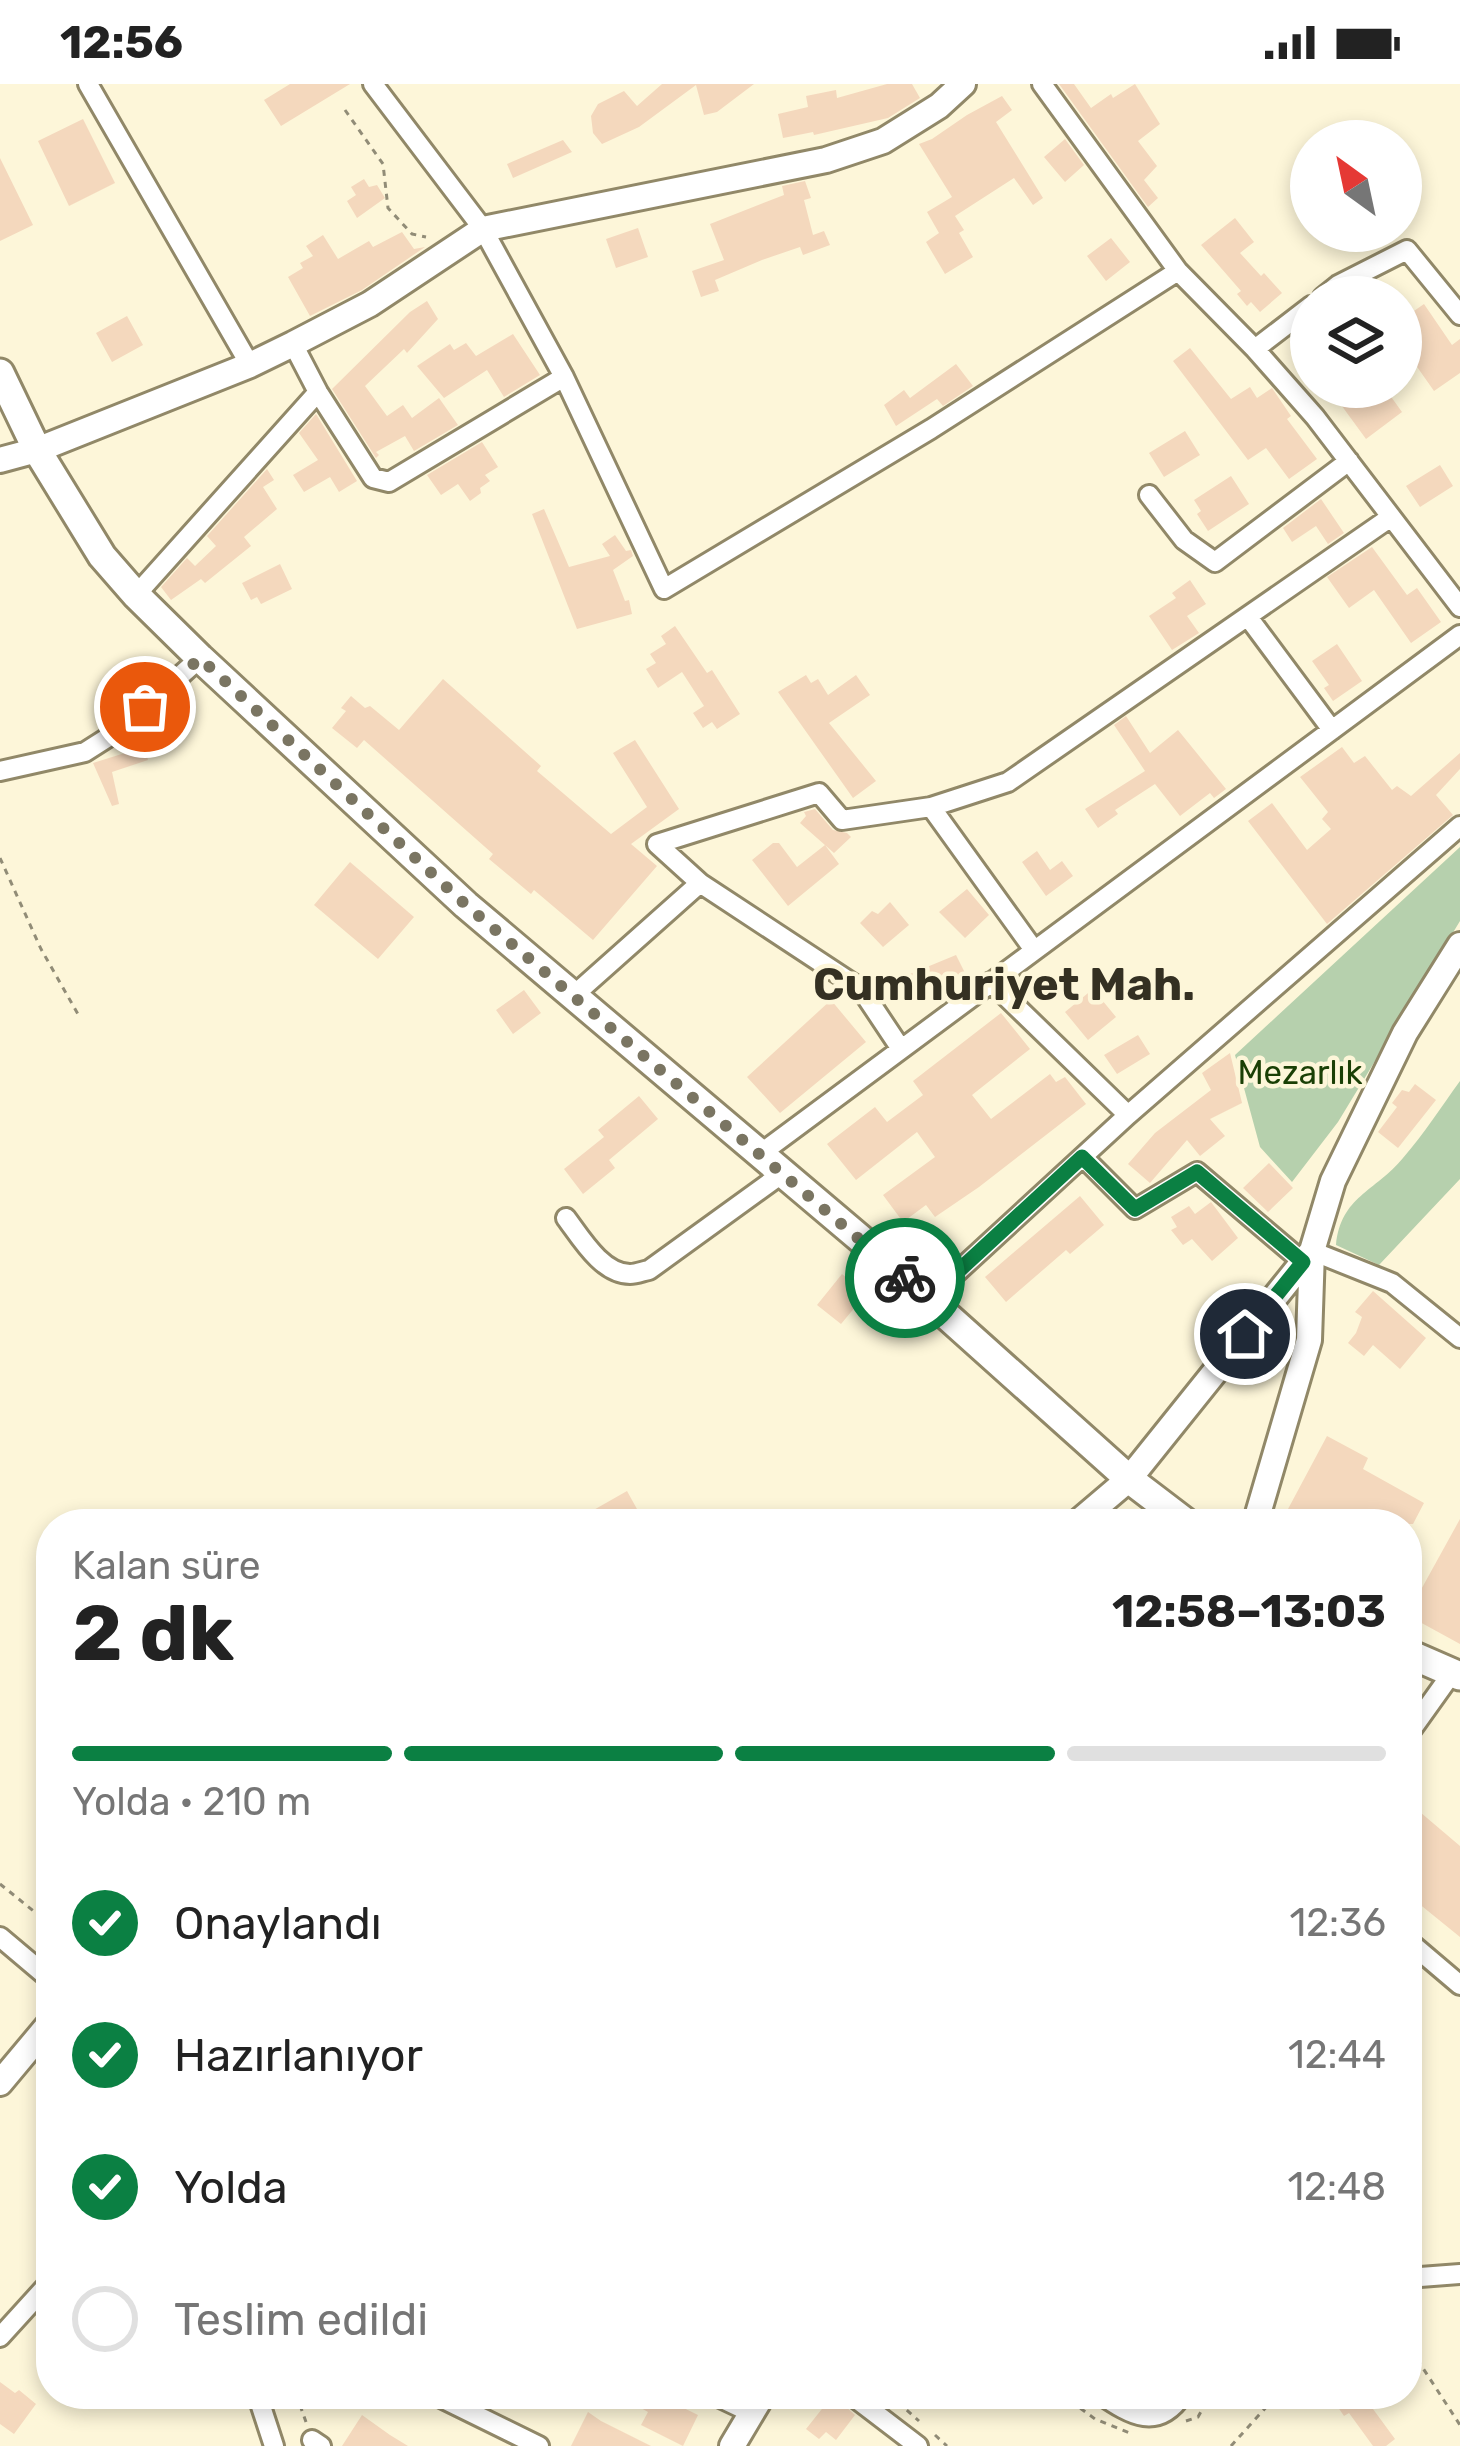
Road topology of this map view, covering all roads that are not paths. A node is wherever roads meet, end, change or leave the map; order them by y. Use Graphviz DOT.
graph roads {
  1 [pos="88,84"];
  2 [pos="373,84"];
  3 [pos="963,84"];
  4 [pos="1042,84"];
  5 [pos="483,229"];
  6 [pos="1178,272"];
  7 [pos="1356,276"];
  8 [pos="1460,315"];
  9 [pos="1290,322"];
  10 [pos="292,344"];
  11 [pos="1255,349"];
  12 [pos="250,364"];
  13 [pos="0,373"];
  14 [pos="564,377"];
  15 [pos="318,392"];
  16 [pos="37,450"];
  17 [pos="0,460"];
  18 [pos="1349,461"];
  19 [pos="1149,495"];
  20 [pos="1391,517"];
  21 [pos="136,595"];
  22 [pos="1460,608"];
  23 [pos="1248,617"];
  24 [pos="1460,635"];
  25 [pos="200,658"];
  26 [pos="1332,730"];
  27 [pos="0,771"];
  28 [pos="931,807"];
  29 [pos="1460,826"];
  30 [pos="700,883"];
  31 [pos="1460,945"];
  32 [pos="1034,950"];
  33 [pos="991,982"];
  34 [pos="574,996"];
  35 [pos="901,1049"];
  36 [pos="1128,1115"];
  37 [pos="760,1154"];
  38 [pos="1082,1157"];
  39 [pos="783,1173"];
  40 [pos="566,1218"];
  41 [pos="1307,1256"];
  42 [pos="928,1299"];
  43 [pos="1460,1338"];
  44 [pos="1129,1479"];
  45 [pos="1094,1509"];
  46 [pos="1168,1509"];
  47 [pos="1260,1509"];
  48 [pos="1422,1659"];
  49 [pos="1456,1674"];
  50 [pos="1422,1717"];
  51 [pos="0,1936"];
  52 [pos="1422,1952"];
  53 [pos="36,1967"];
  54 [pos="1460,1984"];
  55 [pos="36,2039"];
  56 [pos="0,2083"];
  57 [pos="1460,2274"];
  58 [pos="1422,2277"];
  59 [pos="36,2297"];
  60 [pos="0,2337"];
  61 [pos="262,2409"];
  62 [pos="464,2409"];
  63 [pos="754,2409"];
  64 [pos="875,2409"];
  65 [pos="1129,2409"];
  66 [pos="1172,2409"];
  67 [pos="926,2439"];
  68 [pos="274,2446"];
  69 [pos="539,2446"];
  70 [pos="732,2446"];
  1 -- 12 [label="street"];
  2 -- 5 [label="street"];
  3 -- 5 [label="street"];
  4 -- 6 [label="street"];
  5 -- 10 [label="street"];
  5 -- 14 [label="street"];
  6 -- 11 [label="street"];
  6 -- 14 [label="street"];
  7 -- 8 [label="street"];
  9 -- 11 [label="street"];
  10 -- 12 [label="street"];
  10 -- 15 [label="street"];
  11 -- 18 [label="street"];
  12 -- 16 [label="street"];
  13 -- 16 [label="main road"];
  14 -- 15 [label="street"];
  15 -- 21 [label="street"];
  16 -- 17 [label="street"];
  16 -- 21 [label="main road"];
  18 -- 19 [label="street"];
  18 -- 20 [label="street"];
  20 -- 22 [label="street"];
  20 -- 23 [label="street"];
  21 -- 25 [label="main road"];
  23 -- 26 [label="street"];
  23 -- 28 [label="street"];
  24 -- 26 [label="street"];
  25 -- 27 [label="street"];
  25 -- 34 [label="main road"];
  26 -- 32 [label="street"];
  28 -- 30 [label="street"];
  28 -- 32 [label="street"];
  29 -- 36 [label="street"];
  30 -- 34 [label="street"];
  30 -- 35 [label="street"];
  31 -- 41 [label="street"];
  32 -- 33 [label="street"];
  33 -- 35 [label="street"];
  33 -- 36 [label="street"];
  34 -- 37 [label="main road"];
  35 -- 37 [label="street"];
  36 -- 38 [label="street"];
  37 -- 39 [label="main road"];
  38 -- 41 [label="street"];
  38 -- 42 [label="street"];
  39 -- 40 [label="street"];
  39 -- 42 [label="main road"];
  41 -- 43 [label="street"];
  41 -- 44 [label="street"];
  41 -- 47 [label="street"];
  42 -- 44 [label="main road"];
  44 -- 45 [label="street"];
  44 -- 46 [label="main road"];
  48 -- 49 [label="main road"];
  49 -- 50 [label="street"];
  51 -- 53 [label="street"];
  52 -- 54 [label="street"];
  55 -- 56 [label="street"];
  57 -- 58 [label="street"];
  59 -- 60 [label="street"];
  61 -- 68 [label="street"];
  62 -- 69 [label="street"];
  63 -- 70 [label="street"];
  64 -- 67 [label="street"];
  65 -- 66 [label="street"];
}
